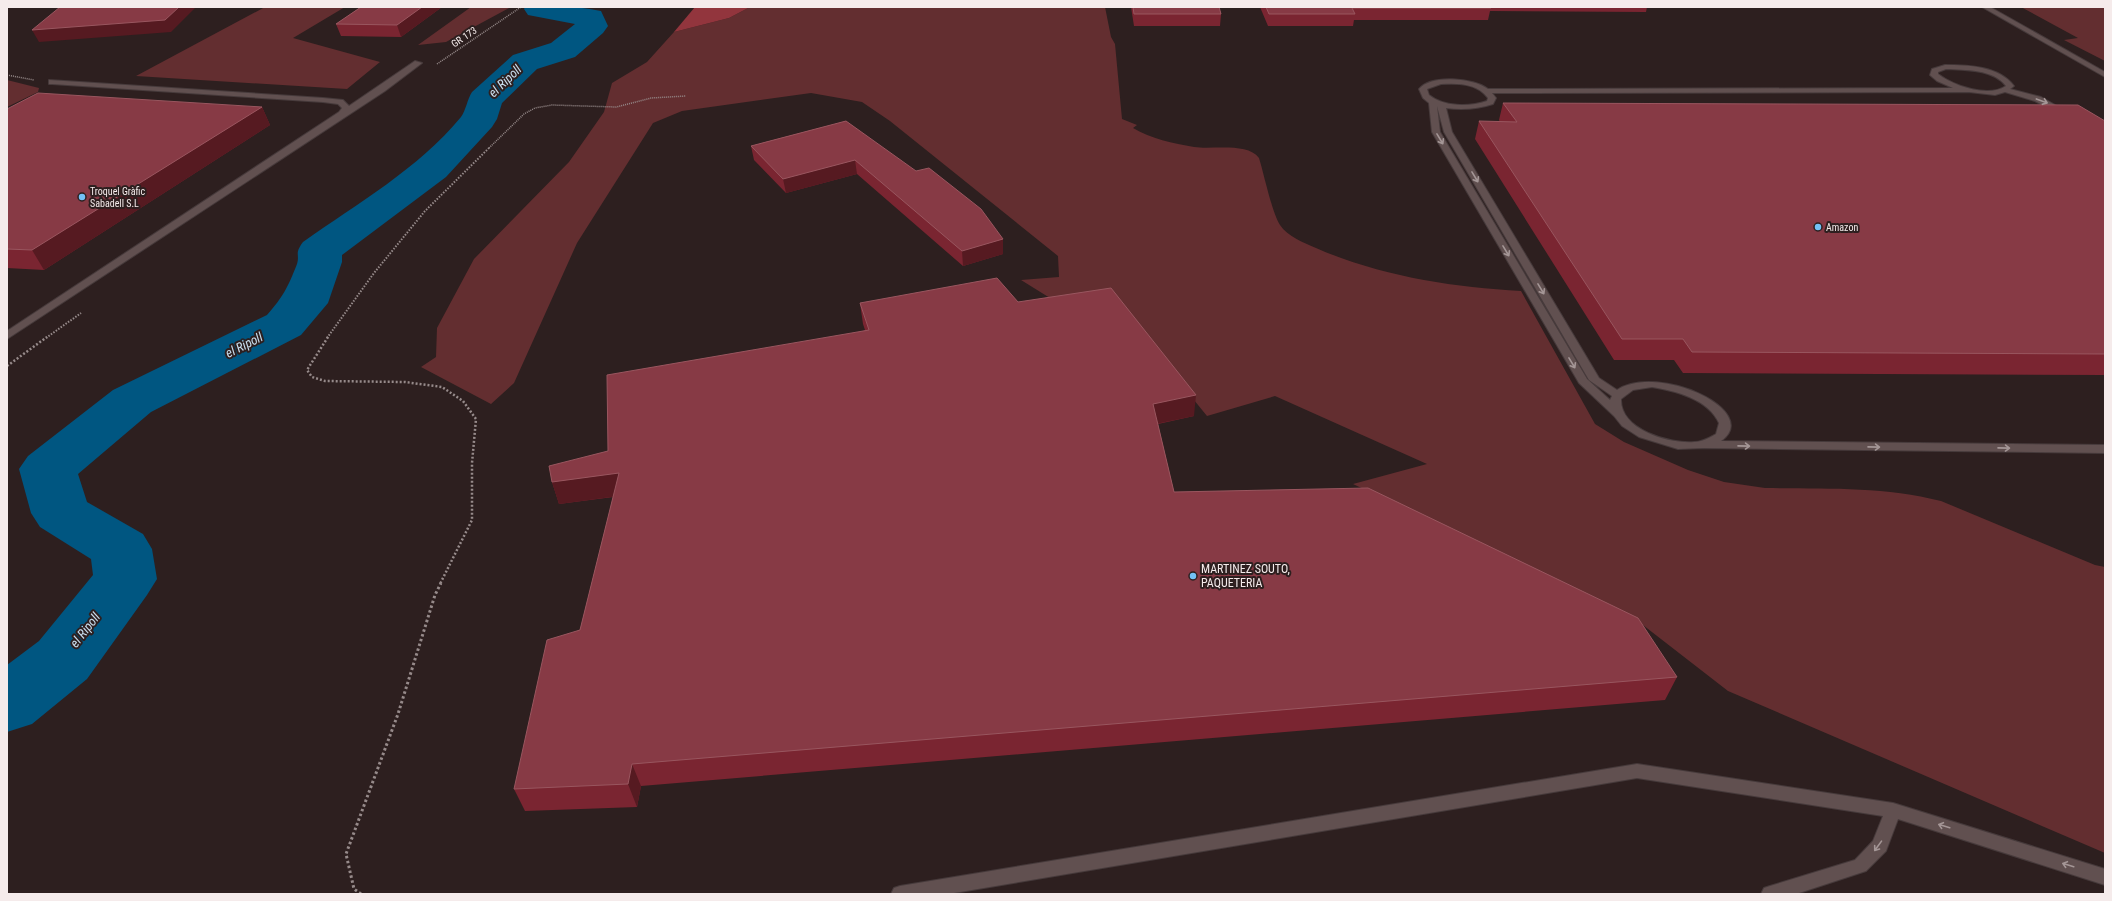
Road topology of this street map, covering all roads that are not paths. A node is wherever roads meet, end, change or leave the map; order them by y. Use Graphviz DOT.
graph roads {
  1 [pos="1985,7"];
  2 [pos="418,63"];
  3 [pos="2105,75"];
  4 [pos="52,82"];
  5 [pos="1953,86"];
  6 [pos="1478,87"];
  7 [pos="1971,90"];
  8 [pos="2005,90"];
  9 [pos="1487,91"];
  10 [pos="1437,103"];
  11 [pos="342,114"];
  12 [pos="2072,117"];
  13 [pos="7,336"];
  14 [pos="1617,395"];
  15 [pos="1617,413"];
  16 [pos="1705,445"];
  17 [pos="2105,449"];
  18 [pos="1893,810"];
  19 [pos="2105,877"];
  20 [pos="900,894"];
  21 [pos="1770,894"];
  1 -- 3 [label="street"];
  2 -- 11 [label="street"];
  4 -- 11 [label="street"];
  5 -- 6 [label="street"];
  5 -- 7 [label="street"];
  5 -- 8 [label="street"];
  6 -- 9 [label="street"];
  6 -- 10 [label="street"];
  7 -- 8 [label="street"];
  7 -- 9 [label="street"];
  8 -- 12 [label="street, one-way"];
  9 -- 10 [label="street"];
  10 -- 14 [label="street, one-way"];
  10 -- 15 [label="street, one-way"];
  11 -- 13 [label="street"];
  14 -- 15 [label="street"];
  14 -- 16 [label="street"];
  15 -- 16 [label="street"];
  16 -- 17 [label="street, one-way"];
  19 -- 18 [label="street, one-way"];
  18 -- 20 [label="street"];
  18 -- 21 [label="street, one-way"];
}
